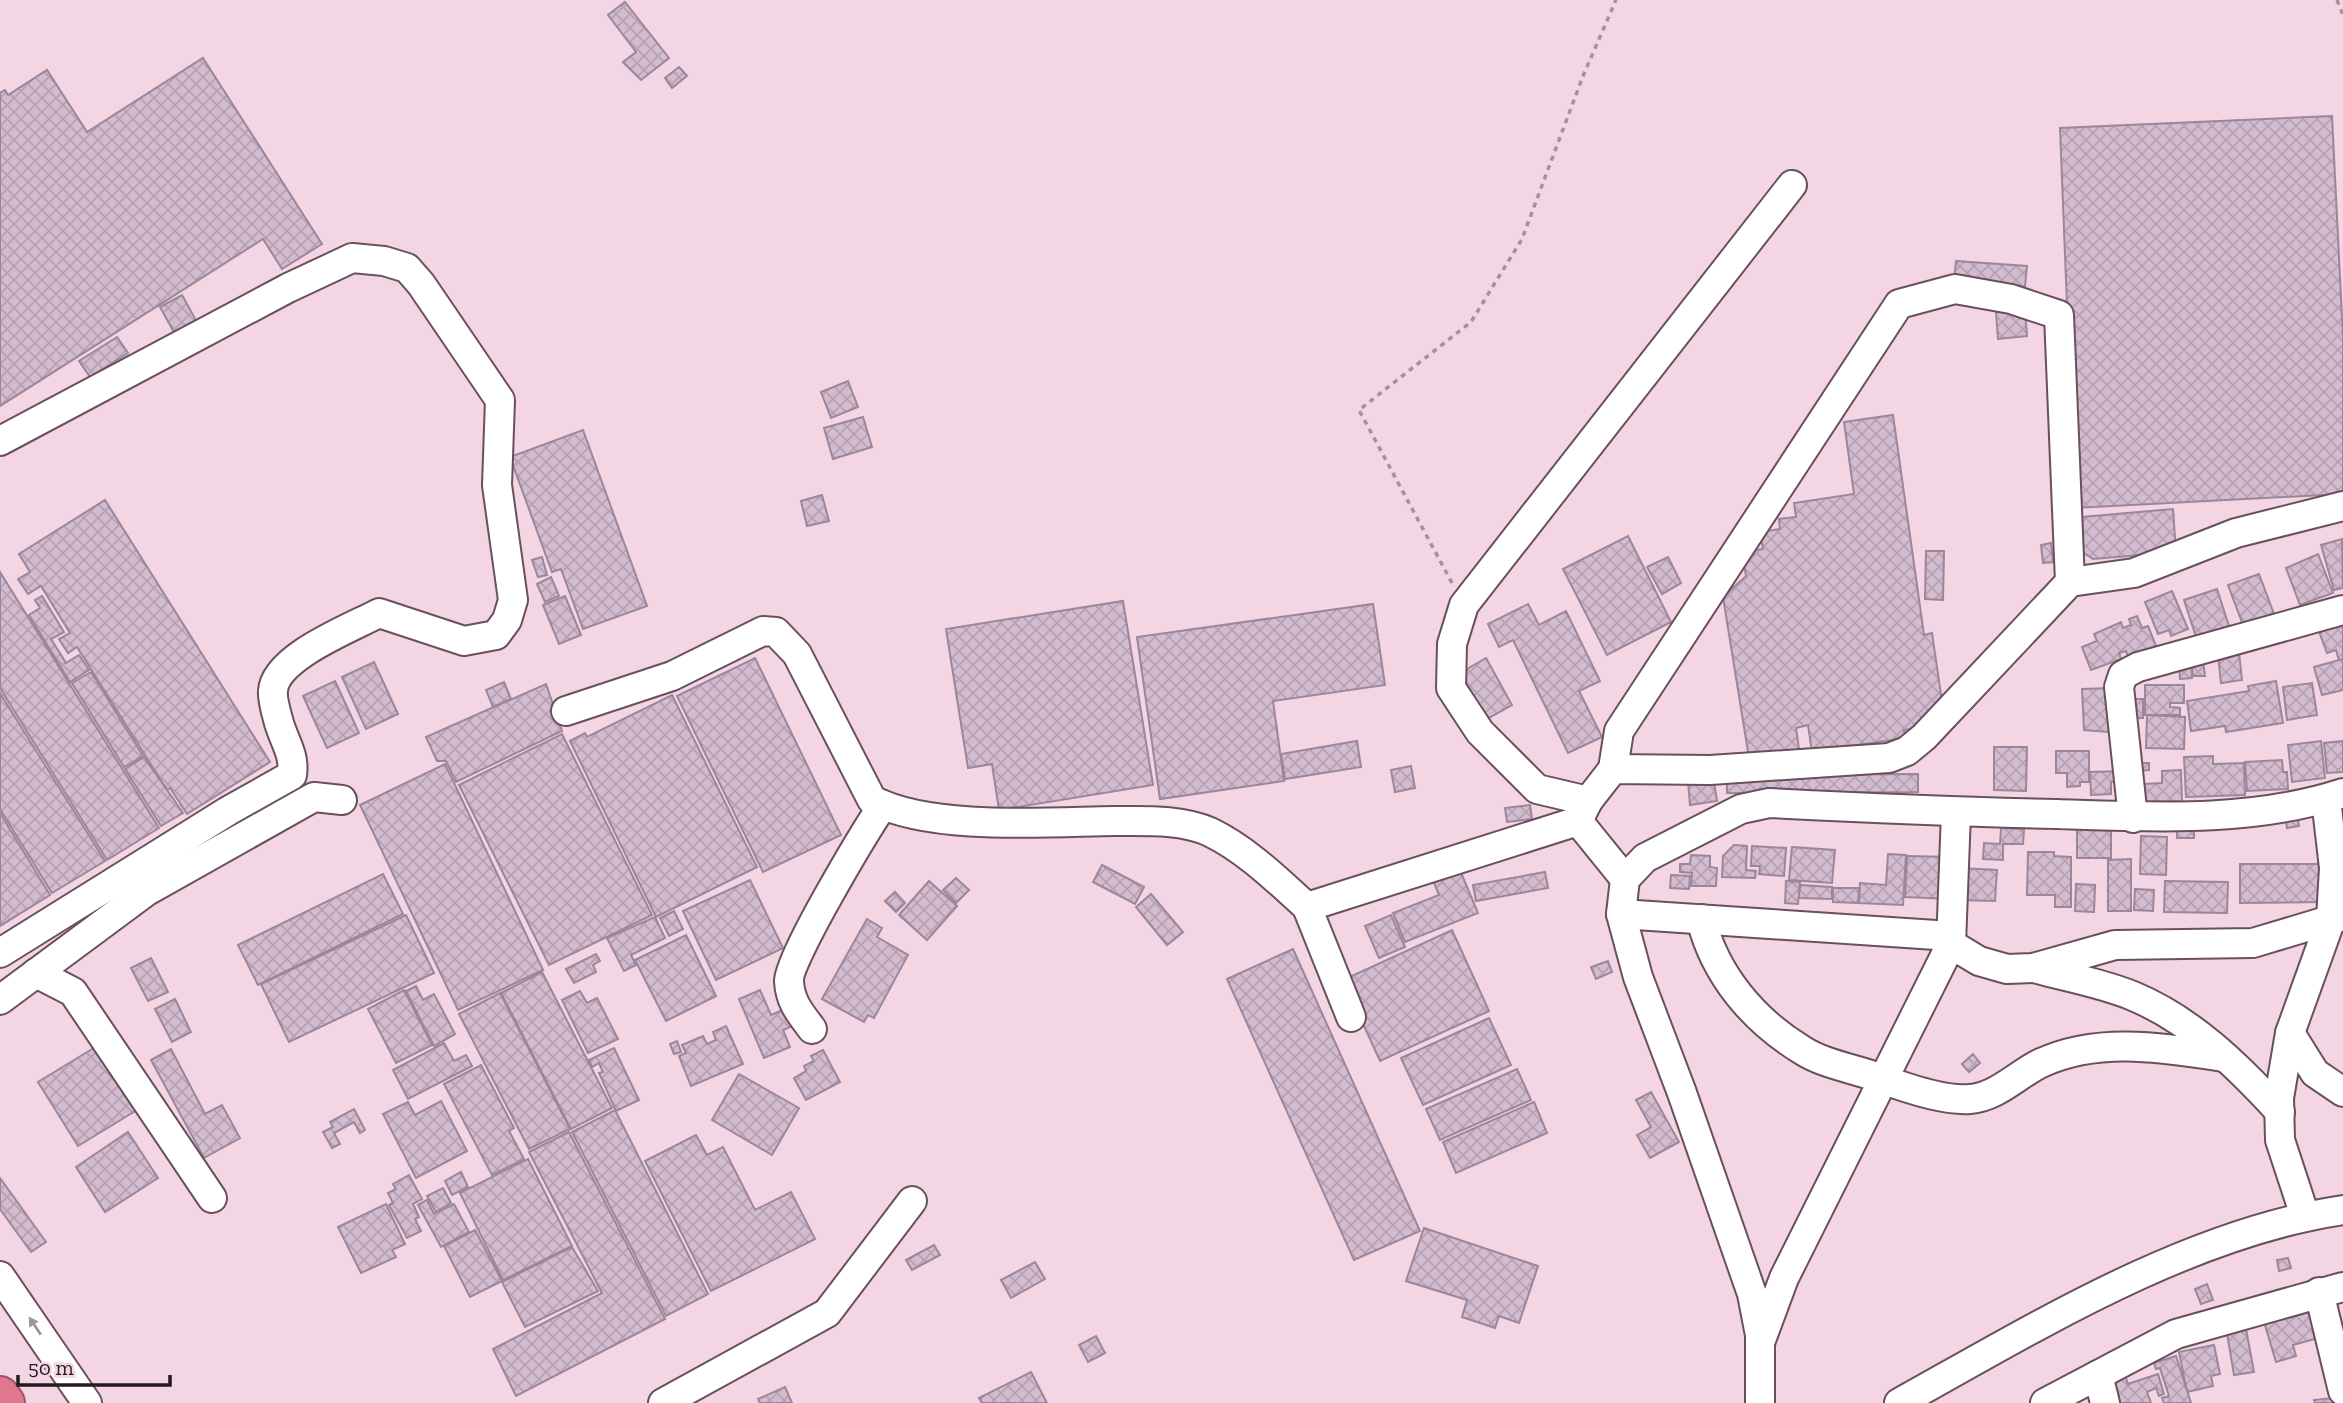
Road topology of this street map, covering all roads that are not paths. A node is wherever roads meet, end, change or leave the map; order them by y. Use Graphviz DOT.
graph roads {
  1 [pos="1792,185"];
  2 [pos="0,441"];
  3 [pos="2343,506"];
  4 [pos="2070,582"];
  5 [pos="2343,610"];
  6 [pos="566,711"];
  7 [pos="1613,769"];
  8 [pos="2335,796"];
  9 [pos="342,800"];
  10 [pos="883,805"];
  11 [pos="1583,811"];
  12 [pos="1955,813"];
  13 [pos="2133,818"];
  14 [pos="1625,879"];
  15 [pos="1307,907"];
  16 [pos="1621,914"];
  17 [pos="2337,917"];
  18 [pos="1701,919"];
  19 [pos="1951,944"];
  20 [pos="0,953"];
  21 [pos="2033,968"];
  22 [pos="36,974"];
  23 [pos="0,1000"];
  24 [pos="1351,1017"];
  25 [pos="812,1029"];
  26 [pos="2290,1033"];
  27 [pos="2224,1057"];
  28 [pos="1883,1079"];
  29 [pos="2343,1091"];
  30 [pos="2280,1112"];
  31 [pos="212,1198"];
  32 [pos="912,1200"];
  33 [pos="2343,1210"];
  34 [pos="2305,1216"];
  35 [pos="0,1276"];
  36 [pos="2331,1290"];
  37 [pos="1760,1342"];
  38 [pos="2098,1375"];
  39 [pos="2343,1391"];
  40 [pos="0,1396"];
  41 [pos="5,1403"];
  42 [pos="87,1403"];
  43 [pos="663,1403"];
  44 [pos="1760,1403"];
  45 [pos="1899,1403"];
  46 [pos="2045,1403"];
  47 [pos="2105,1403"];
  1 -- 11 [label="street"];
  2 -- 20 [label="street"];
  3 -- 4 [label="street"];
  4 -- 7 [label="street"];
  4 -- 7 [label="street"];
  5 -- 13 [label="street"];
  6 -- 10 [label="street"];
  7 -- 11 [label="street"];
  8 -- 13 [label="street"];
  8 -- 17 [label="street"];
  9 -- 22 [label="street"];
  10 -- 15 [label="street"];
  10 -- 25 [label="street"];
  11 -- 14 [label="street"];
  11 -- 15 [label="street"];
  12 -- 13 [label="street"];
  12 -- 14 [label="street"];
  12 -- 19 [label="street"];
  14 -- 16 [label="street"];
  15 -- 24 [label="street"];
  16 -- 18 [label="street"];
  16 -- 37 [label="street"];
  17 -- 21 [label="street"];
  17 -- 26 [label="street"];
  18 -- 19 [label="street"];
  18 -- 28 [label="street"];
  19 -- 21 [label="street"];
  19 -- 28 [label="street"];
  21 -- 27 [label="street"];
  22 -- 23 [label="street"];
  22 -- 31 [label="street"];
  26 -- 29 [label="street"];
  26 -- 30 [label="street"];
  27 -- 28 [label="street"];
  27 -- 30 [label="street"];
  28 -- 37 [label="street"];
  30 -- 34 [label="street"];
  32 -- 43 [label="street"];
  33 -- 34 [label="street"];
  34 -- 45 [label="street"];
  42 -- 35 [label="street, one-way"];
  36 -- 38 [label="street"];
  36 -- 39 [label="street"];
  37 -- 44 [label="street"];
  38 -- 46 [label="street"];
  38 -- 47 [label="street"];
  40 -- 41 [label="highway"];
}
